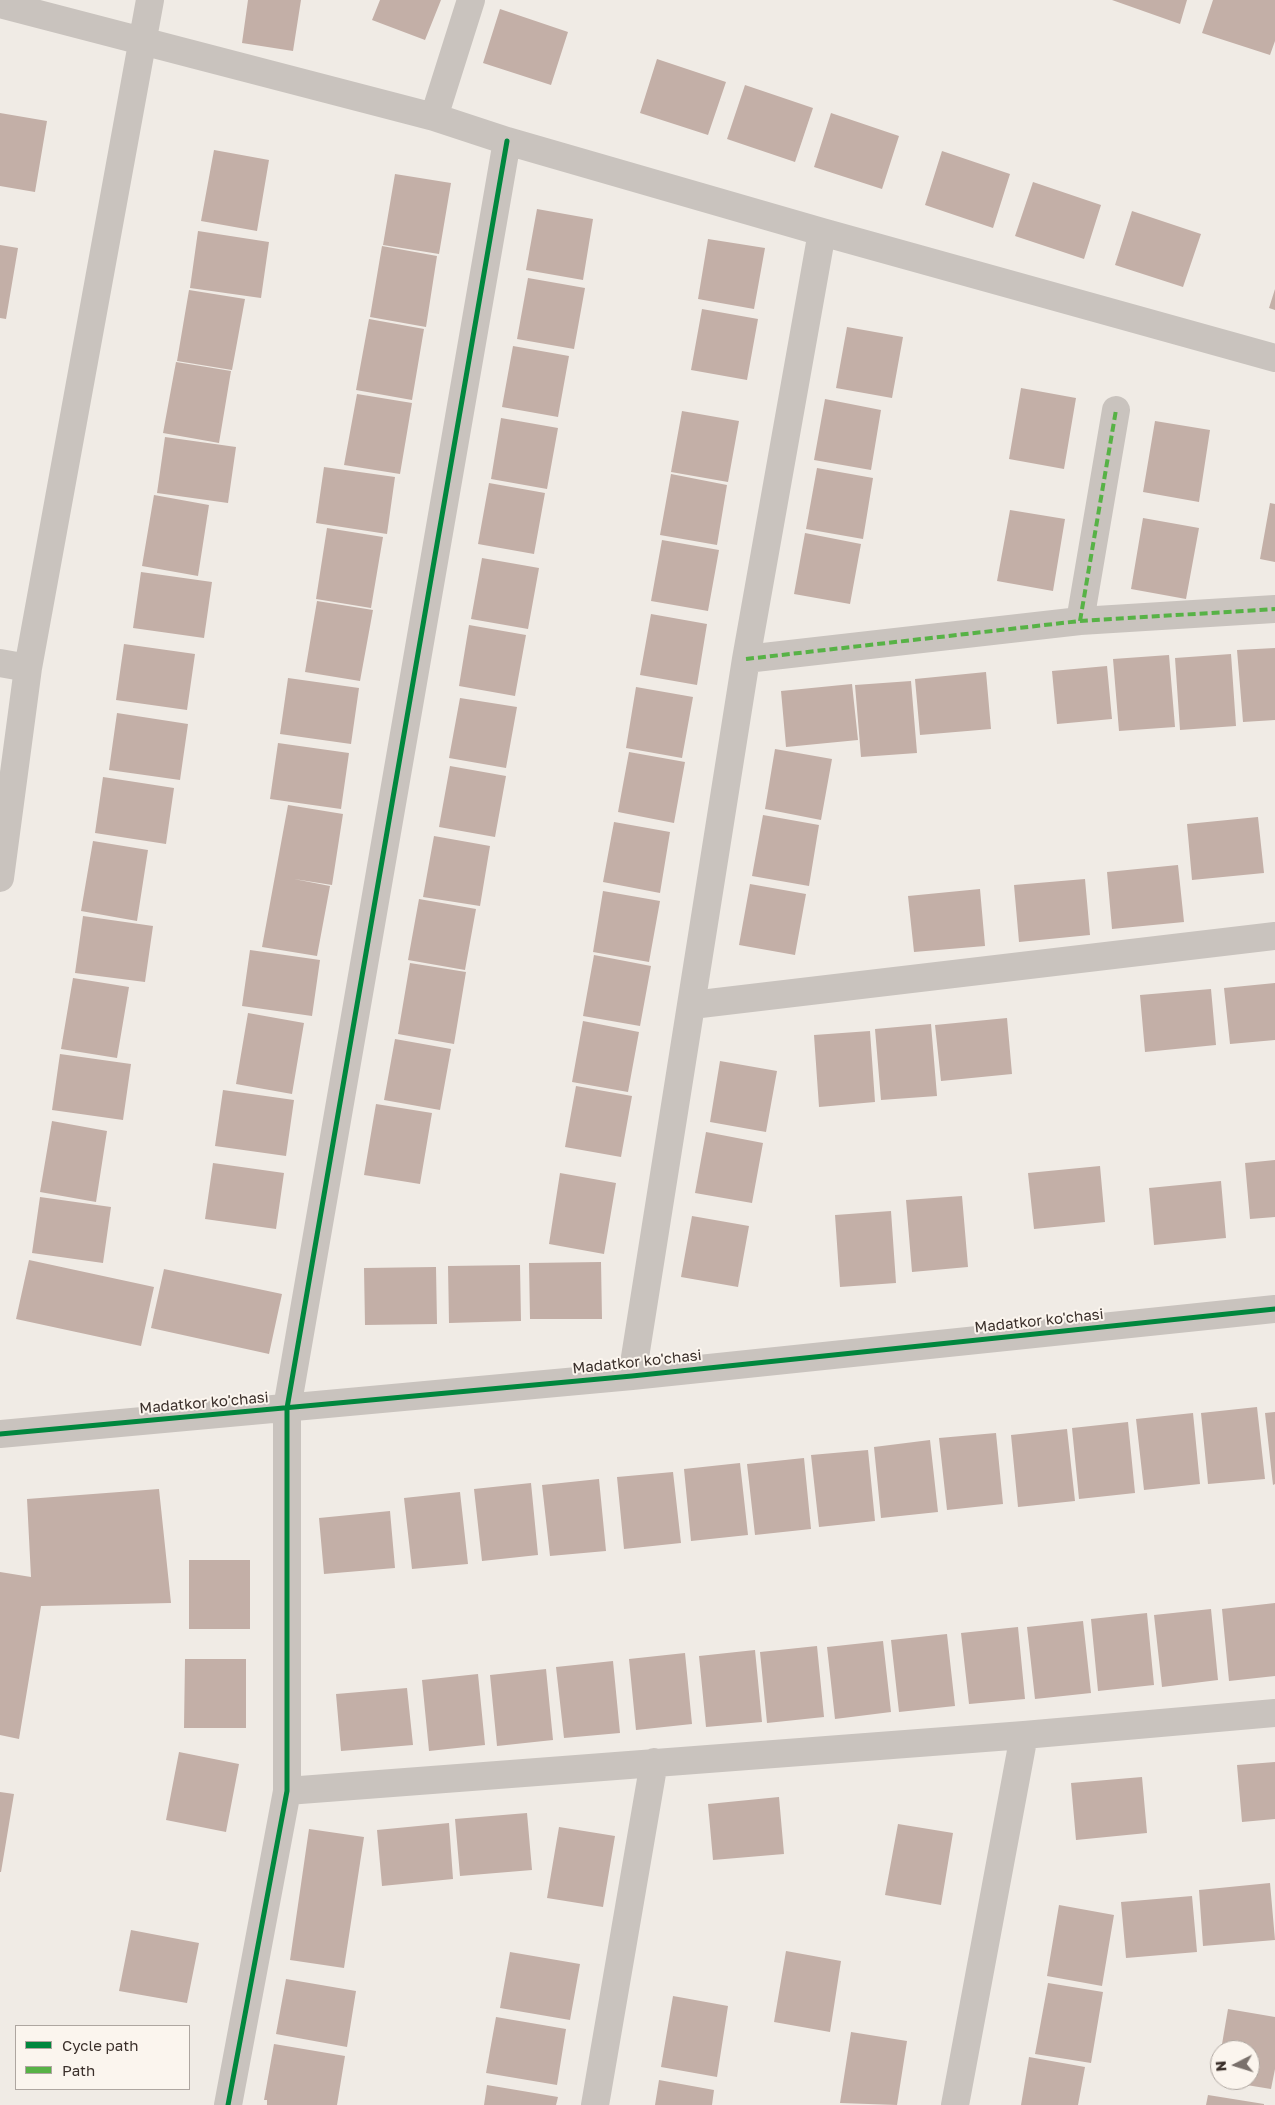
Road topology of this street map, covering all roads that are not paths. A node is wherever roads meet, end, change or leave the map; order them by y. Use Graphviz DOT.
graph roads {
  1 [pos="150,0"];
  2 [pos="472,0"];
  3 [pos="0,4"];
  4 [pos="141,41"];
  5 [pos="434,117"];
  6 [pos="507,141"];
  7 [pos="822,232"];
  8 [pos="1275,358"];
  9 [pos="1116,410"];
  10 [pos="1275,609"];
  11 [pos="1080,621"];
  12 [pos="746,659"];
  13 [pos="0,663"];
  14 [pos="28,668"];
  15 [pos="0,878"];
  16 [pos="1275,936"];
  17 [pos="692,1005"];
  18 [pos="1275,1310"];
  19 [pos="632,1376"];
  20 [pos="287,1408"];
  21 [pos="0,1434"];
  22 [pos="1275,1713"];
  23 [pos="1024,1735"];
  24 [pos="654,1762"];
  25 [pos="287,1791"];
  26 [pos="228,2105"];
  27 [pos="595,2105"];
  28 [pos="955,2105"];
  1 -- 4 [label="street"];
  2 -- 5 [label="street"];
  3 -- 4 [label="street"];
  4 -- 5 [label="street"];
  4 -- 14 [label="street"];
  5 -- 6 [label="street"];
  6 -- 7 [label="street"];
  6 -- 20 [label="street"];
  7 -- 8 [label="street"];
  7 -- 12 [label="street"];
  9 -- 11 [label="street"];
  10 -- 11 [label="street"];
  11 -- 12 [label="street"];
  12 -- 17 [label="street"];
  13 -- 14 [label="street"];
  14 -- 15 [label="street"];
  16 -- 17 [label="street"];
  17 -- 19 [label="street"];
  18 -- 19 [label="street, Madatkor ko'chasi"];
  19 -- 20 [label="street, Madatkor ko'chasi"];
  20 -- 21 [label="street, Madatkor ko'chasi"];
  20 -- 25 [label="street"];
  22 -- 23 [label="street"];
  23 -- 24 [label="street"];
  23 -- 28 [label="street"];
  24 -- 25 [label="street"];
  24 -- 27 [label="street"];
  25 -- 26 [label="street"];
}
